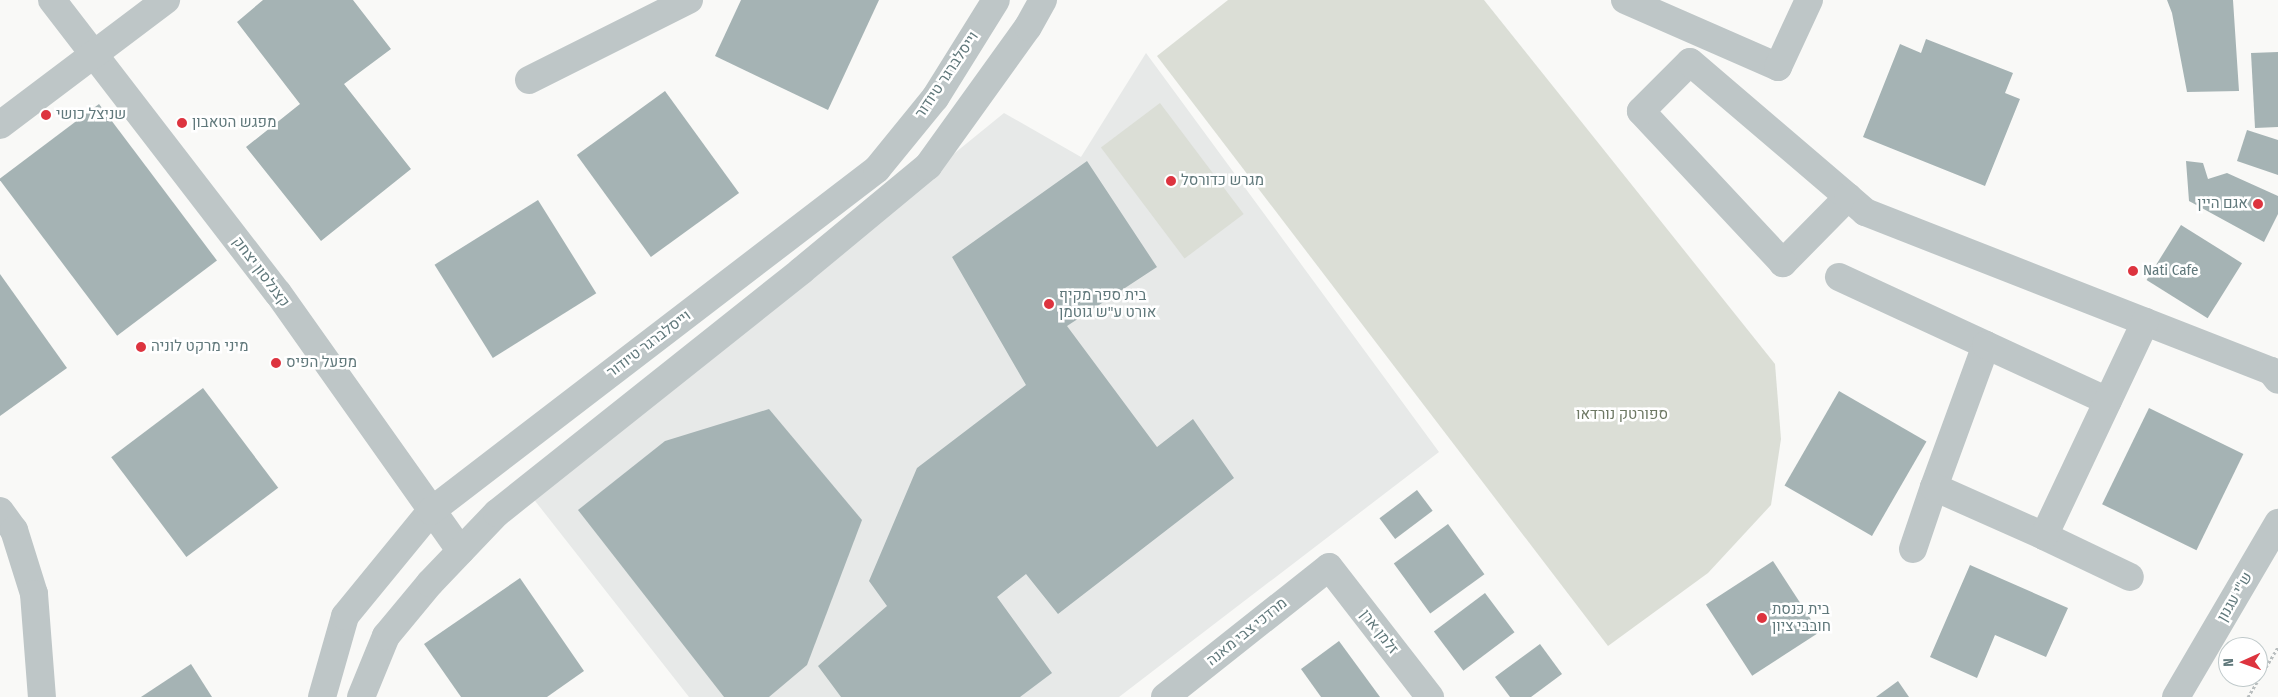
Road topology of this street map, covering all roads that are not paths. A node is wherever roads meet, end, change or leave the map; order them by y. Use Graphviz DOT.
graph roads {
  1 [pos="52,0"];
  2 [pos="166,0"];
  3 [pos="689,0"];
  4 [pos="996,0"];
  5 [pos="1043,0"];
  6 [pos="1625,0"];
  7 [pos="1809,0"];
  8 [pos="94,55"];
  9 [pos="529,80"];
  10 [pos="0,125"];
  11 [pos="1848,197"];
  12 [pos="1839,277"];
  13 [pos="2146,322"];
  14 [pos="1986,345"];
  15 [pos="2278,380"];
  16 [pos="2108,401"];
  17 [pos="1934,487"];
  18 [pos="0,511"];
  19 [pos="431,511"];
  20 [pos="2278,523"];
  21 [pos="2044,536"];
  22 [pos="1913,548"];
  23 [pos="461,550"];
  24 [pos="1328,567"];
  25 [pos="2130,577"];
  26 [pos="42,697"];
  27 [pos="322,697"];
  28 [pos="361,697"];
  29 [pos="1165,697"];
  30 [pos="1430,697"];
  31 [pos="2176,697"];
  1 -- 8 [label="street, קצנלסון יצחק"];
  2 -- 8 [label="street"];
  3 -- 9 [label="street"];
  4 -- 19 [label="street, וייסלברגר טיודור"];
  5 -- 23 [label="street"];
  6 -- 7 [label="street"];
  8 -- 10 [label="street"];
  8 -- 19 [label="street, קצנלסון יצחק"];
  11 -- 11 [label="street"];
  11 -- 13 [label="street"];
  12 -- 14 [label="street"];
  13 -- 15 [label="street"];
  13 -- 16 [label="street"];
  14 -- 16 [label="street"];
  14 -- 17 [label="street"];
  16 -- 21 [label="street"];
  17 -- 21 [label="street"];
  17 -- 22 [label="street"];
  18 -- 26 [label="street"];
  19 -- 23 [label="street, קצנלסון יצחק"];
  19 -- 27 [label="street, וייסלברגר טיודור"];
  20 -- 31 [label="street, ש\"י עגנון"];
  21 -- 25 [label="street"];
  23 -- 28 [label="street"];
  24 -- 29 [label="street, מרדכי צבי מאנה"];
  24 -- 30 [label="street, זלמן ארן"];
}
